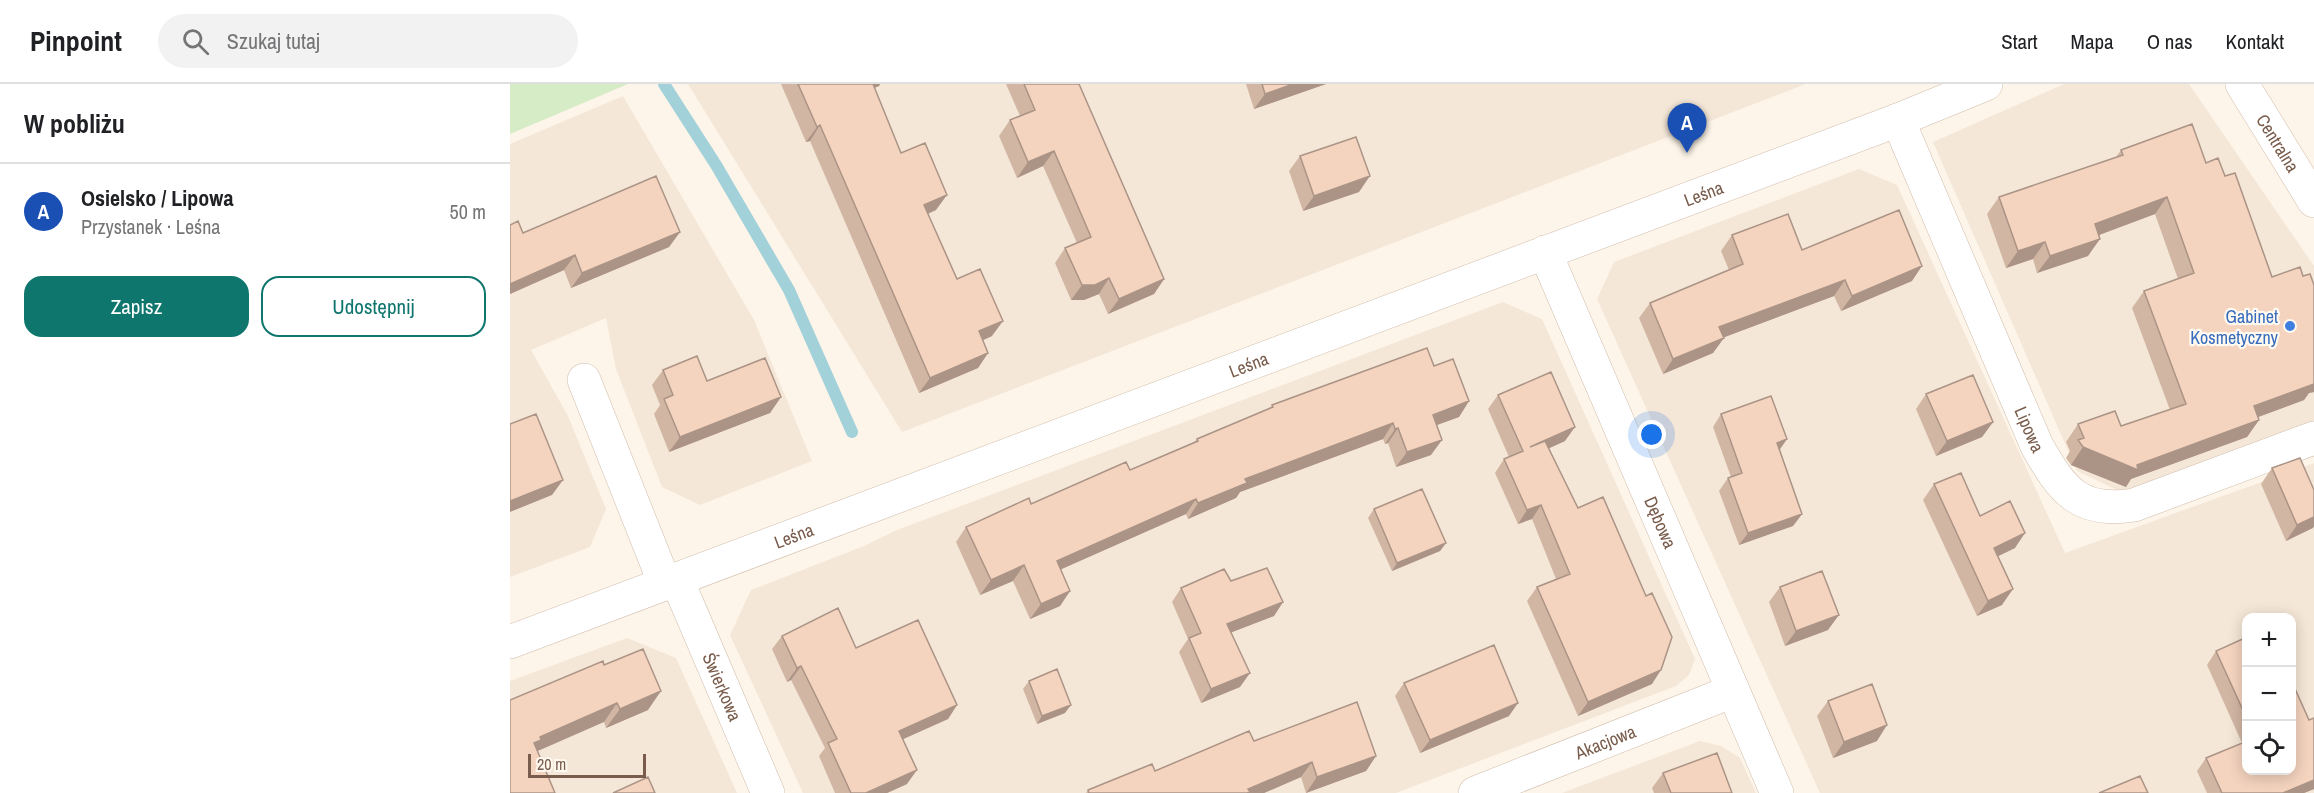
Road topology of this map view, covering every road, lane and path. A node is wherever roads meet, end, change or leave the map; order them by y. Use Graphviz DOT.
graph roads {
  1 [pos="1986,84"];
  2 [pos="2242,84"];
  3 [pos="1898,120"];
  4 [pos="2314,201"];
  5 [pos="1545,252"];
  6 [pos="584,380"];
  7 [pos="2314,438"];
  8 [pos="671,582"];
  9 [pos="510,642"];
  10 [pos="1733,690"];
  11 [pos="768,793"];
  12 [pos="1475,793"];
  13 [pos="1777,793"];
  1 -- 3 [label="street, Leśna"];
  2 -- 4 [label="street, Centralna"];
  3 -- 5 [label="street, Leśna"];
  3 -- 7 [label="street, Lipowa"];
  5 -- 8 [label="street, Leśna"];
  5 -- 10 [label="street, Dębowa"];
  6 -- 8 [label="street, Świerkowa"];
  8 -- 9 [label="street, Leśna"];
  8 -- 11 [label="street, Świerkowa"];
  10 -- 12 [label="street, Akacjowa"];
  10 -- 13 [label="street, Dębowa"];
}
